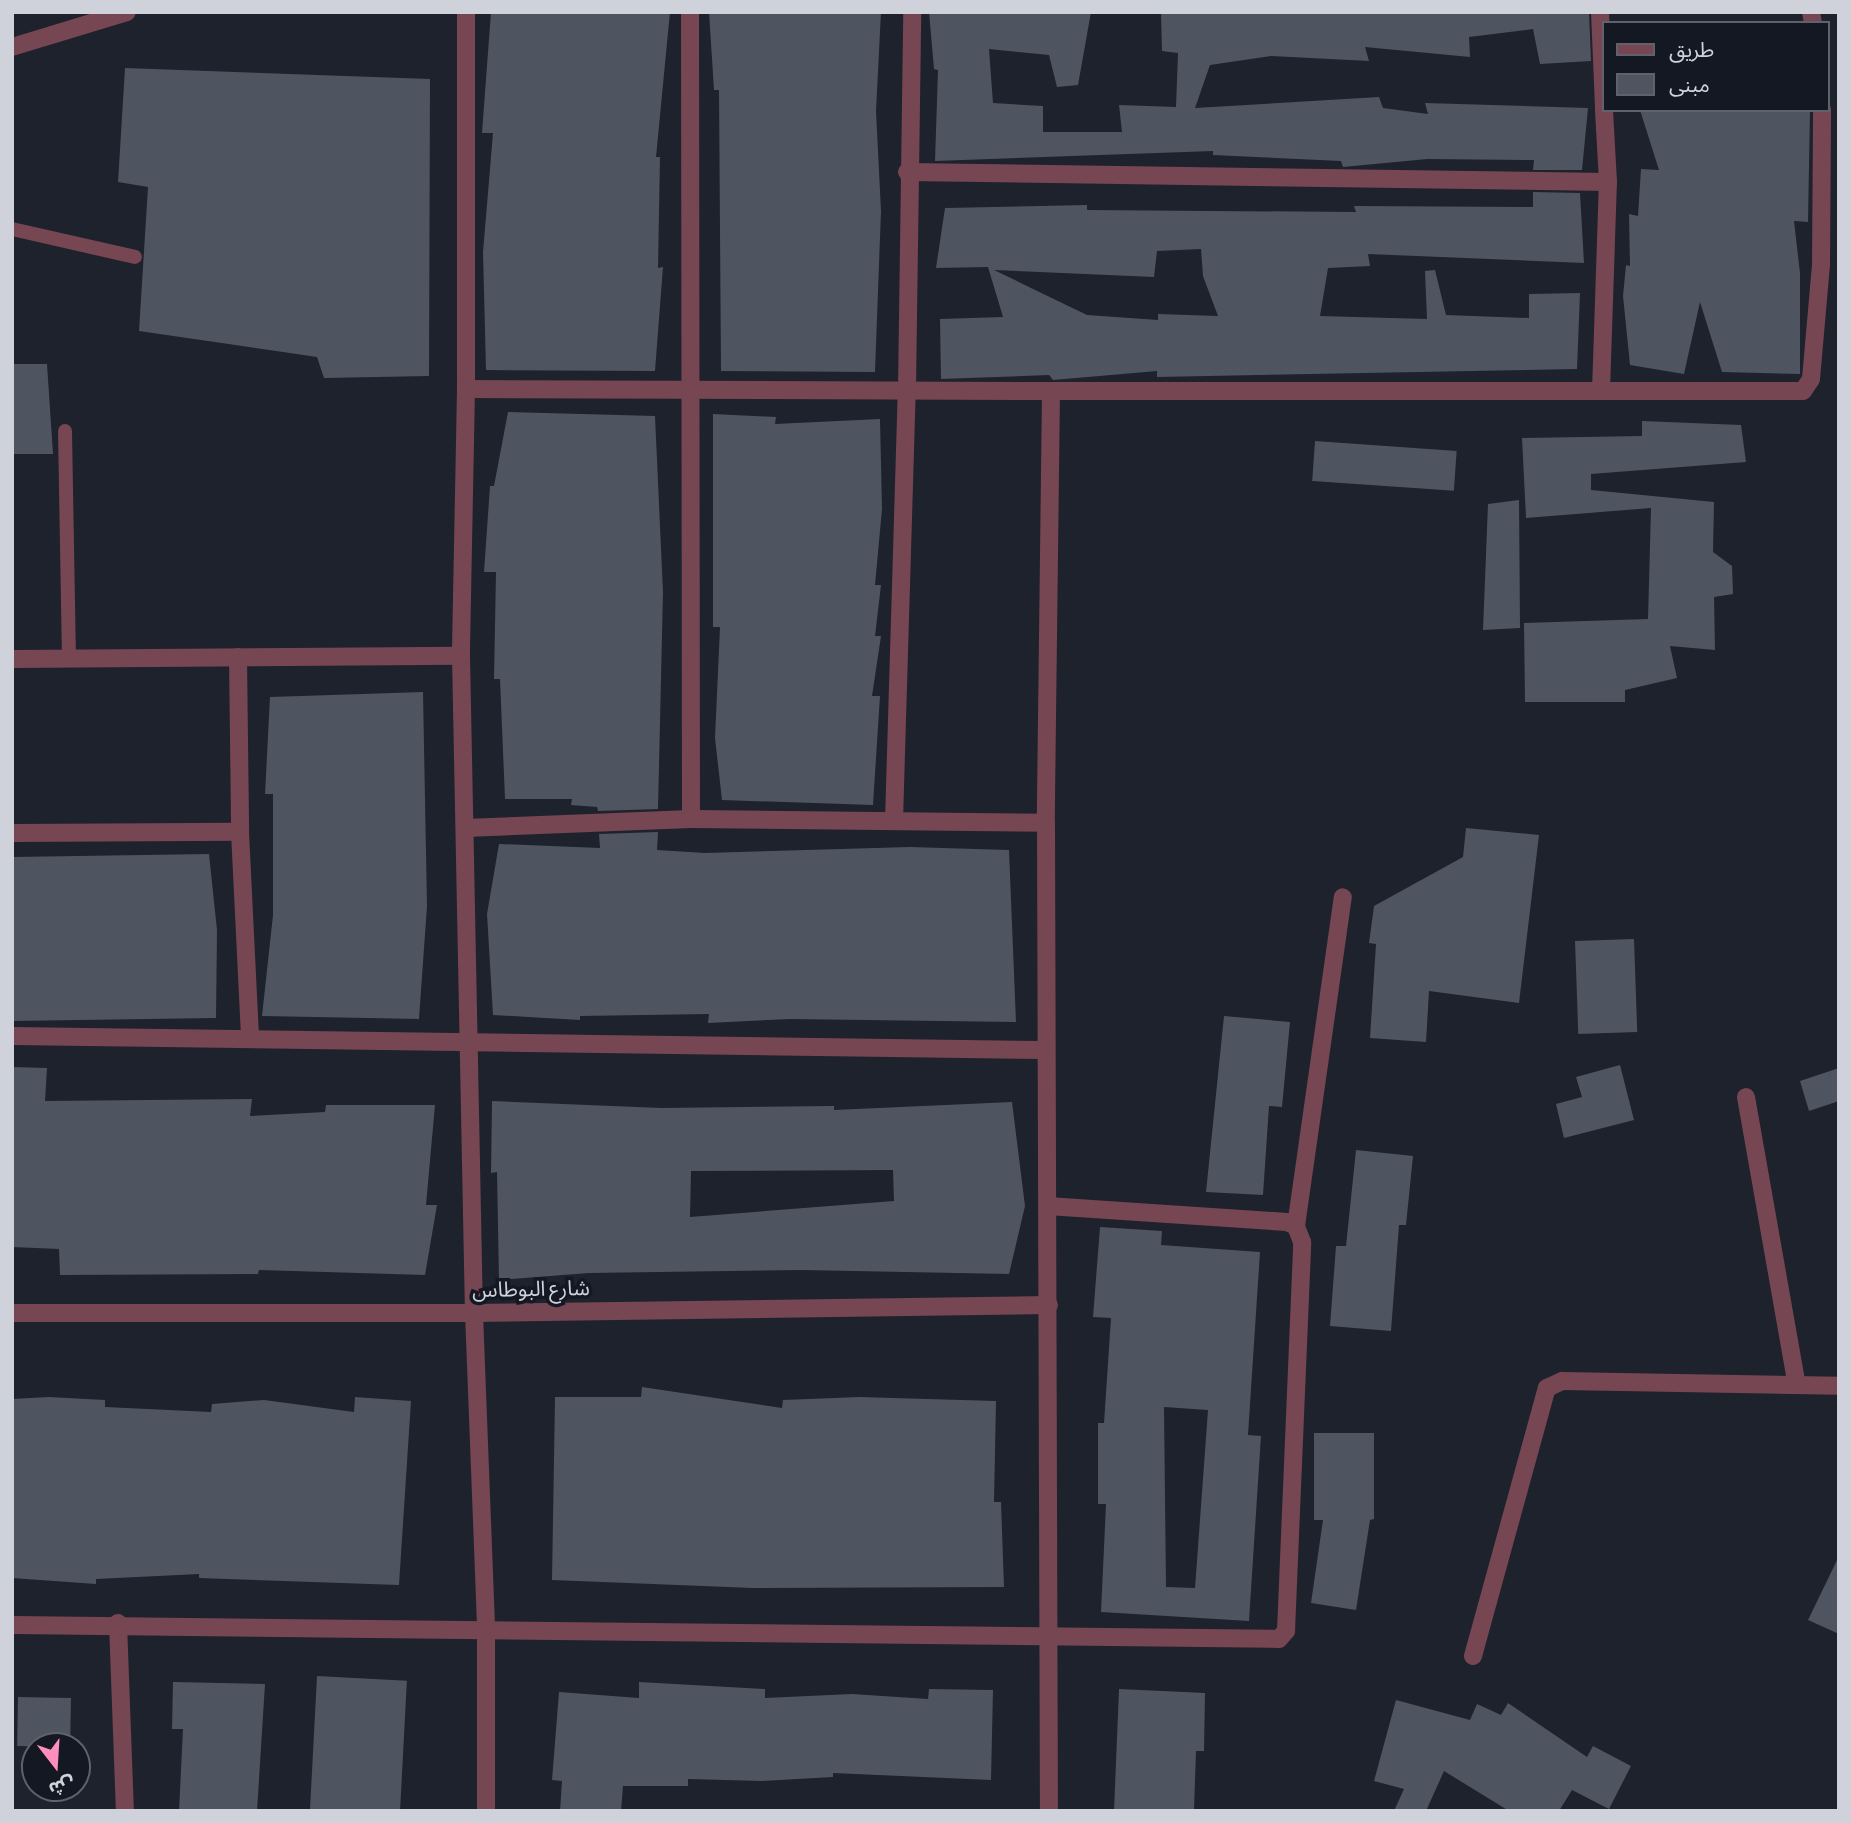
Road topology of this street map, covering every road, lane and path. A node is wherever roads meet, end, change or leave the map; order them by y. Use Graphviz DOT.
graph roads {
  1 [pos="127,12"];
  2 [pos="466,12"];
  3 [pos="690,12"];
  4 [pos="912,12"];
  5 [pos="1600,12"];
  6 [pos="12,47"];
  7 [pos="1602,60"];
  8 [pos="1604,112"];
  9 [pos="1822,112"];
  10 [pos="907,172"];
  11 [pos="1608,182"];
  12 [pos="12,229"];
  13 [pos="135,257"];
  14 [pos="466,389"];
  15 [pos="907,389"];
  16 [pos="1601,390"];
  17 [pos="692,391"];
  18 [pos="1051,391"];
  19 [pos="65,431"];
  20 [pos="461,656"];
  21 [pos="238,657"];
  22 [pos="69,658"];
  23 [pos="12,659"];
  24 [pos="691,819"];
  25 [pos="894,821"];
  26 [pos="1046,823"];
  27 [pos="466,828"];
  28 [pos="240,832"];
  29 [pos="12,834"];
  30 [pos="1343,897"];
  31 [pos="12,1036"];
  32 [pos="250,1036"];
  33 [pos="467,1041"];
  34 [pos="1046,1050"];
  35 [pos="1746,1097"];
  36 [pos="1048,1206"];
  37 [pos="1296,1226"];
  38 [pos="1049,1305"];
  39 [pos="12,1313"];
  40 [pos="474,1313"];
  41 [pos="1797,1385"];
  42 [pos="1839,1386"];
  43 [pos="117,1623"];
  44 [pos="12,1625"];
  45 [pos="486,1628"];
  46 [pos="1047,1636"];
  47 [pos="1473,1656"];
  48 [pos="125,1811"];
  49 [pos="486,1811"];
  50 [pos="1049,1811"];
  1 -- 6 [label="street"];
  2 -- 14 [label="street"];
  3 -- 17 [label="street"];
  4 -- 10 [label="street"];
  5 -- 7 [label="street"];
  8 -- 11 [label="street"];
  9 -- 16 [label="street"];
  10 -- 11 [label="street"];
  10 -- 15 [label="street"];
  11 -- 16 [label="street"];
  12 -- 13 [label="lane"];
  14 -- 17 [label="street"];
  14 -- 20 [label="street"];
  15 -- 17 [label="street"];
  15 -- 18 [label="street"];
  15 -- 25 [label="street"];
  16 -- 18 [label="street"];
  17 -- 24 [label="street"];
  18 -- 26 [label="street"];
  19 -- 22 [label="lane"];
  20 -- 21 [label="street"];
  20 -- 27 [label="street"];
  21 -- 22 [label="street"];
  21 -- 28 [label="street"];
  22 -- 23 [label="street"];
  24 -- 25 [label="street"];
  24 -- 27 [label="street"];
  25 -- 26 [label="street"];
  26 -- 34 [label="street"];
  27 -- 33 [label="street"];
  28 -- 29 [label="street"];
  28 -- 32 [label="street"];
  30 -- 37 [label="street"];
  31 -- 32 [label="street"];
  32 -- 33 [label="street"];
  33 -- 34 [label="street"];
  33 -- 40 [label="street"];
  34 -- 36 [label="street"];
  35 -- 41 [label="street"];
  36 -- 37 [label="street"];
  36 -- 38 [label="street"];
  37 -- 46 [label="street"];
  38 -- 40 [label="street, شارع البوطاس"];
  38 -- 46 [label="street"];
  39 -- 40 [label="street, شارع البوطاس"];
  40 -- 45 [label="street"];
  41 -- 42 [label="street"];
  41 -- 47 [label="street"];
  43 -- 44 [label="street"];
  43 -- 45 [label="street"];
  43 -- 48 [label="street"];
  45 -- 46 [label="street"];
  45 -- 49 [label="street"];
  46 -- 50 [label="street"];
}
